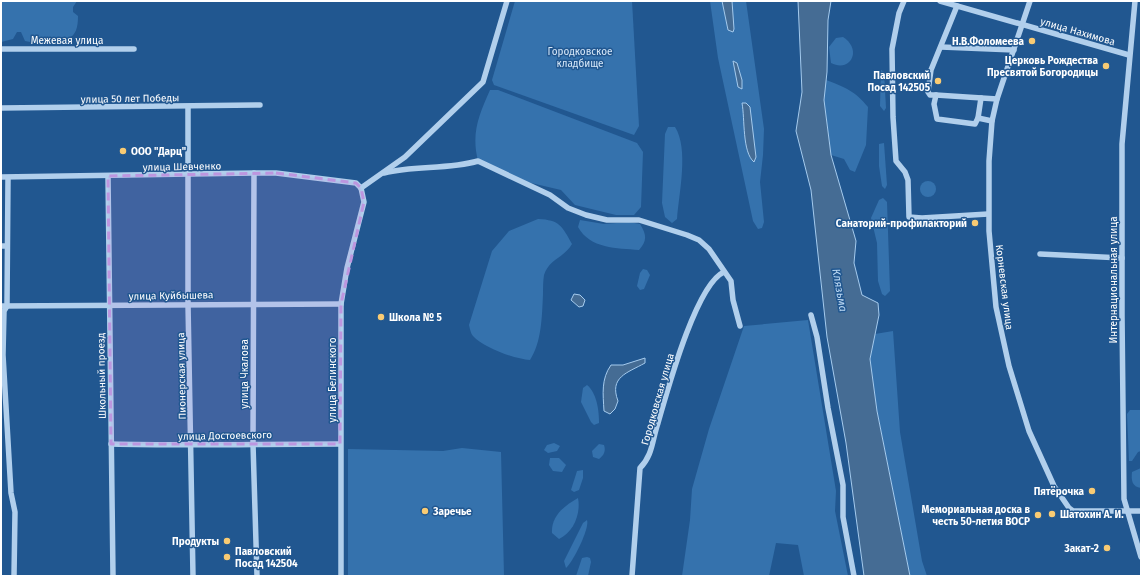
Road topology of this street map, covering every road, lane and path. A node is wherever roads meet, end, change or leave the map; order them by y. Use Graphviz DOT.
graph roads {
  1 [pos="506,1"];
  2 [pos="904,1"];
  3 [pos="940,1"];
  4 [pos="1030,1"];
  5 [pos="1135,1"];
  6 [pos="957,6"];
  7 [pos="1022,24"];
  8 [pos="940,47"];
  9 [pos="1,49"];
  10 [pos="134,50"];
  11 [pos="1014,50"];
  12 [pos="1129,55"];
  13 [pos="936,95"];
  14 [pos="981,98"];
  15 [pos="998,99"];
  16 [pos="260,105"];
  17 [pos="188,107"];
  18 [pos="1,108"];
  19 [pos="978,118"];
  20 [pos="992,121"];
  21 [pos="254,173"];
  22 [pos="384,173"];
  23 [pos="187,175"];
  24 [pos="108,176"];
  25 [pos="1,177"];
  26 [pos="8,178"];
  27 [pos="361,188"];
  28 [pos="988,214"];
  29 [pos="4,246"];
  30 [pos="1040,254"];
  31 [pos="1122,258"];
  32 [pos="724,272"];
  33 [pos="254,303"];
  34 [pos="109,304"];
  35 [pos="188,304"];
  36 [pos="341,304"];
  37 [pos="4,306"];
  38 [pos="811,315"];
  39 [pos="740,326"];
  40 [pos="111,444"];
  41 [pos="253,444"];
  42 [pos="340,444"];
  43 [pos="191,446"];
  44 [pos="1128,511"];
  45 [pos="1141,511"];
  46 [pos="1141,557"];
  47 [pos="14,576"];
  48 [pos="113,576"];
  49 [pos="193,576"];
  50 [pos="258,576"];
  51 [pos="341,576"];
  52 [pos="632,576"];
  53 [pos="854,576"];
  1 -- 22 [label="street"];
  2 -- 28 [label="street"];
  3 -- 6 [label="street, улица Нахимова"];
  4 -- 7 [label="street, Корневская улица"];
  5 -- 12 [label="street, Интернациональная улица"];
  6 -- 7 [label="street, улица Нахимова"];
  6 -- 8 [label="street"];
  7 -- 11 [label="street, Корневская улица"];
  7 -- 12 [label="street, улица Нахимова"];
  8 -- 11 [label="street"];
  8 -- 13 [label="street"];
  9 -- 10 [label="street, Межевая улица"];
  11 -- 15 [label="street, Корневская улица"];
  12 -- 31 [label="street, Интернациональная улица"];
  13 -- 14 [label="street"];
  13 -- 19 [label="street"];
  14 -- 15 [label="street"];
  14 -- 19 [label="street"];
  15 -- 20 [label="street, Корневская улица"];
  16 -- 17 [label="street, улица 50 лет Победы"];
  17 -- 18 [label="street, улица 50 лет Победы"];
  17 -- 23 [label="street, Пионерская улица"];
  19 -- 20 [label="street"];
  20 -- 28 [label="street, Корневская улица"];
  21 -- 23 [label="street, улица Шевченко"];
  21 -- 27 [label="street, улица Шевченко"];
  21 -- 33 [label="street, улица Чкалова"];
  22 -- 27 [label="street"];
  22 -- 32 [label="street"];
  23 -- 24 [label="street, улица Шевченко"];
  23 -- 35 [label="street, Пионерская улица"];
  24 -- 26 [label="street, улица Шевченко"];
  24 -- 34 [label="street, Школьный проезд"];
  25 -- 26 [label="street, улица Шевченко"];
  26 -- 29 [label="street"];
  27 -- 36 [label="street, улица Белинского"];
  28 -- 44 [label="street, Корневская улица"];
  29 -- 37 [label="street"];
  30 -- 31 [label="street"];
  31 -- 44 [label="street, Интернациональная улица"];
  32 -- 39 [label="street"];
  32 -- 52 [label="street, Городковская улица"];
  33 -- 35 [label="street, улица Куйбышева"];
  33 -- 36 [label="street, улица Куйбышева"];
  33 -- 41 [label="street, улица Чкалова"];
  34 -- 35 [label="street, улица Куйбышева"];
  34 -- 37 [label="street, улица Куйбышева"];
  34 -- 40 [label="street, Школьный проезд"];
  35 -- 43 [label="street, Пионерская улица"];
  36 -- 42 [label="street, улица Белинского"];
  37 -- 47 [label="street"];
  38 -- 53 [label="street"];
  40 -- 43 [label="street, улица Достоевского"];
  40 -- 48 [label="street, Школьный проезд"];
  41 -- 42 [label="street, улица Достоевского"];
  41 -- 43 [label="street, улица Достоевского"];
  41 -- 50 [label="street, улица Чкалова"];
  42 -- 51 [label="street, улица Белинского"];
  43 -- 49 [label="street, Пионерская улица"];
  44 -- 45 [label="street"];
  44 -- 46 [label="street, Интернациональная улица"];
}
